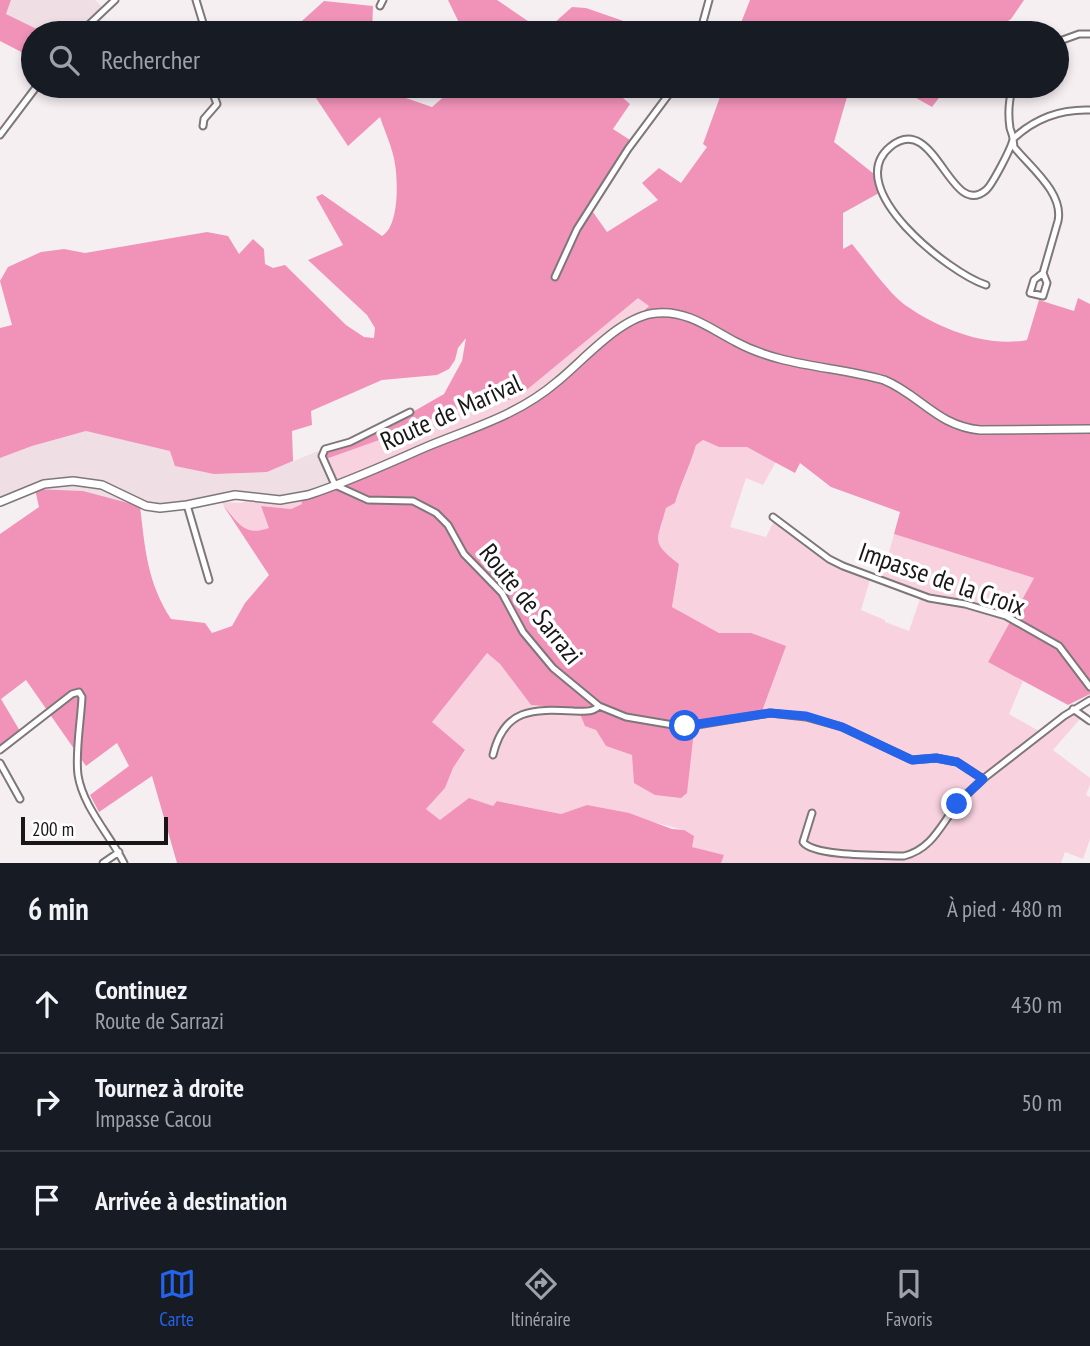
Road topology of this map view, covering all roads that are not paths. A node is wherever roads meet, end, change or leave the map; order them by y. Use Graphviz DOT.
graph roads {
  1 [pos="115,0"];
  2 [pos="196,0"];
  3 [pos="709,0"];
  4 [pos="93,21"];
  5 [pos="202,21"];
  6 [pos="703,21"];
  7 [pos="1090,34"];
  8 [pos="1069,38"];
  9 [pos="28,98"];
  10 [pos="215,98"];
  11 [pos="667,98"];
  12 [pos="1012,98"];
  13 [pos="1090,110"];
  14 [pos="203,126"];
  15 [pos="0,135"];
  16 [pos="1013,139"];
  17 [pos="1043,273"];
  18 [pos="555,277"];
  19 [pos="986,285"];
  20 [pos="410,412"];
  21 [pos="1090,429"];
  22 [pos="335,485"];
  23 [pos="0,502"];
  24 [pos="187,505"];
  25 [pos="773,517"];
  26 [pos="209,580"];
  27 [pos="1090,687"];
  28 [pos="1090,700"];
  29 [pos="599,706"];
  30 [pos="1073,709"];
  31 [pos="1090,721"];
  32 [pos="0,750"];
  33 [pos="493,755"];
  34 [pos="0,763"];
  35 [pos="983,779"];
  36 [pos="20,799"];
  37 [pos="812,813"];
  38 [pos="119,852"];
  39 [pos="103,863"];
  40 [pos="124,863"];
  1 -- 4 [label="street"];
  2 -- 5 [label="street"];
  3 -- 6 [label="street"];
  7 -- 8 [label="street"];
  9 -- 15 [label="street"];
  10 -- 14 [label="street"];
  11 -- 18 [label="street"];
  12 -- 16 [label="street"];
  13 -- 16 [label="street"];
  16 -- 17 [label="street"];
  16 -- 19 [label="street"];
  20 -- 22 [label="street"];
  21 -- 22 [label="main road, Route de Marival"];
  22 -- 24 [label="main road, Route de Marival"];
  22 -- 29 [label="street, Route de Sarrazi"];
  23 -- 24 [label="main road, Route de Marival"];
  24 -- 26 [label="street"];
  25 -- 27 [label="street, Impasse de la Croix"];
  28 -- 30 [label="street"];
  29 -- 33 [label="street"];
  29 -- 35 [label="street, Route de Sarrazi"];
  30 -- 31 [label="street"];
  30 -- 35 [label="street"];
  32 -- 38 [label="street"];
  34 -- 36 [label="street"];
  35 -- 37 [label="street"];
  38 -- 39 [label="street"];
  38 -- 40 [label="street"];
}
